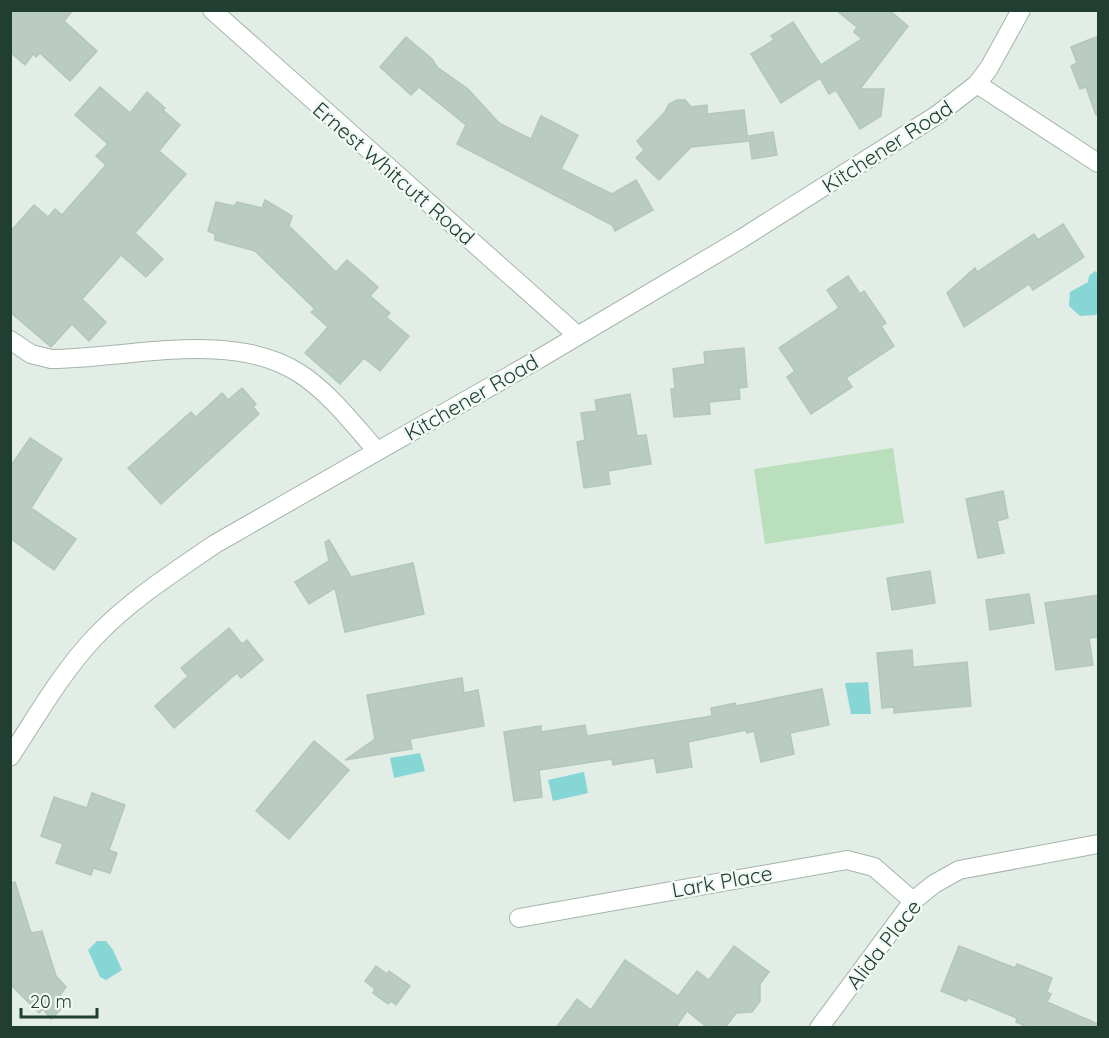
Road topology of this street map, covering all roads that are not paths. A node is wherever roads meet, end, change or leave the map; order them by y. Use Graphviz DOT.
graph roads {
  1 [pos="212,10"];
  2 [pos="1021,10"];
  3 [pos="976,84"];
  4 [pos="1098,163"];
  5 [pos="577,335"];
  6 [pos="10,340"];
  7 [pos="377,451"];
  8 [pos="10,757"];
  9 [pos="1098,844"];
  10 [pos="913,901"];
  11 [pos="519,918"];
  12 [pos="819,1028"];
  1 -- 5 [label="street, Ernest Whitcutt Road"];
  2 -- 3 [label="street, Kitchener Road"];
  3 -- 4 [label="street"];
  3 -- 5 [label="street, Kitchener Road"];
  5 -- 7 [label="street, Kitchener Road"];
  6 -- 7 [label="street"];
  7 -- 8 [label="street, Kitchener Road"];
  9 -- 10 [label="street, Alida Place"];
  10 -- 11 [label="street, Lark Place"];
  10 -- 12 [label="street, Alida Place"];
}
